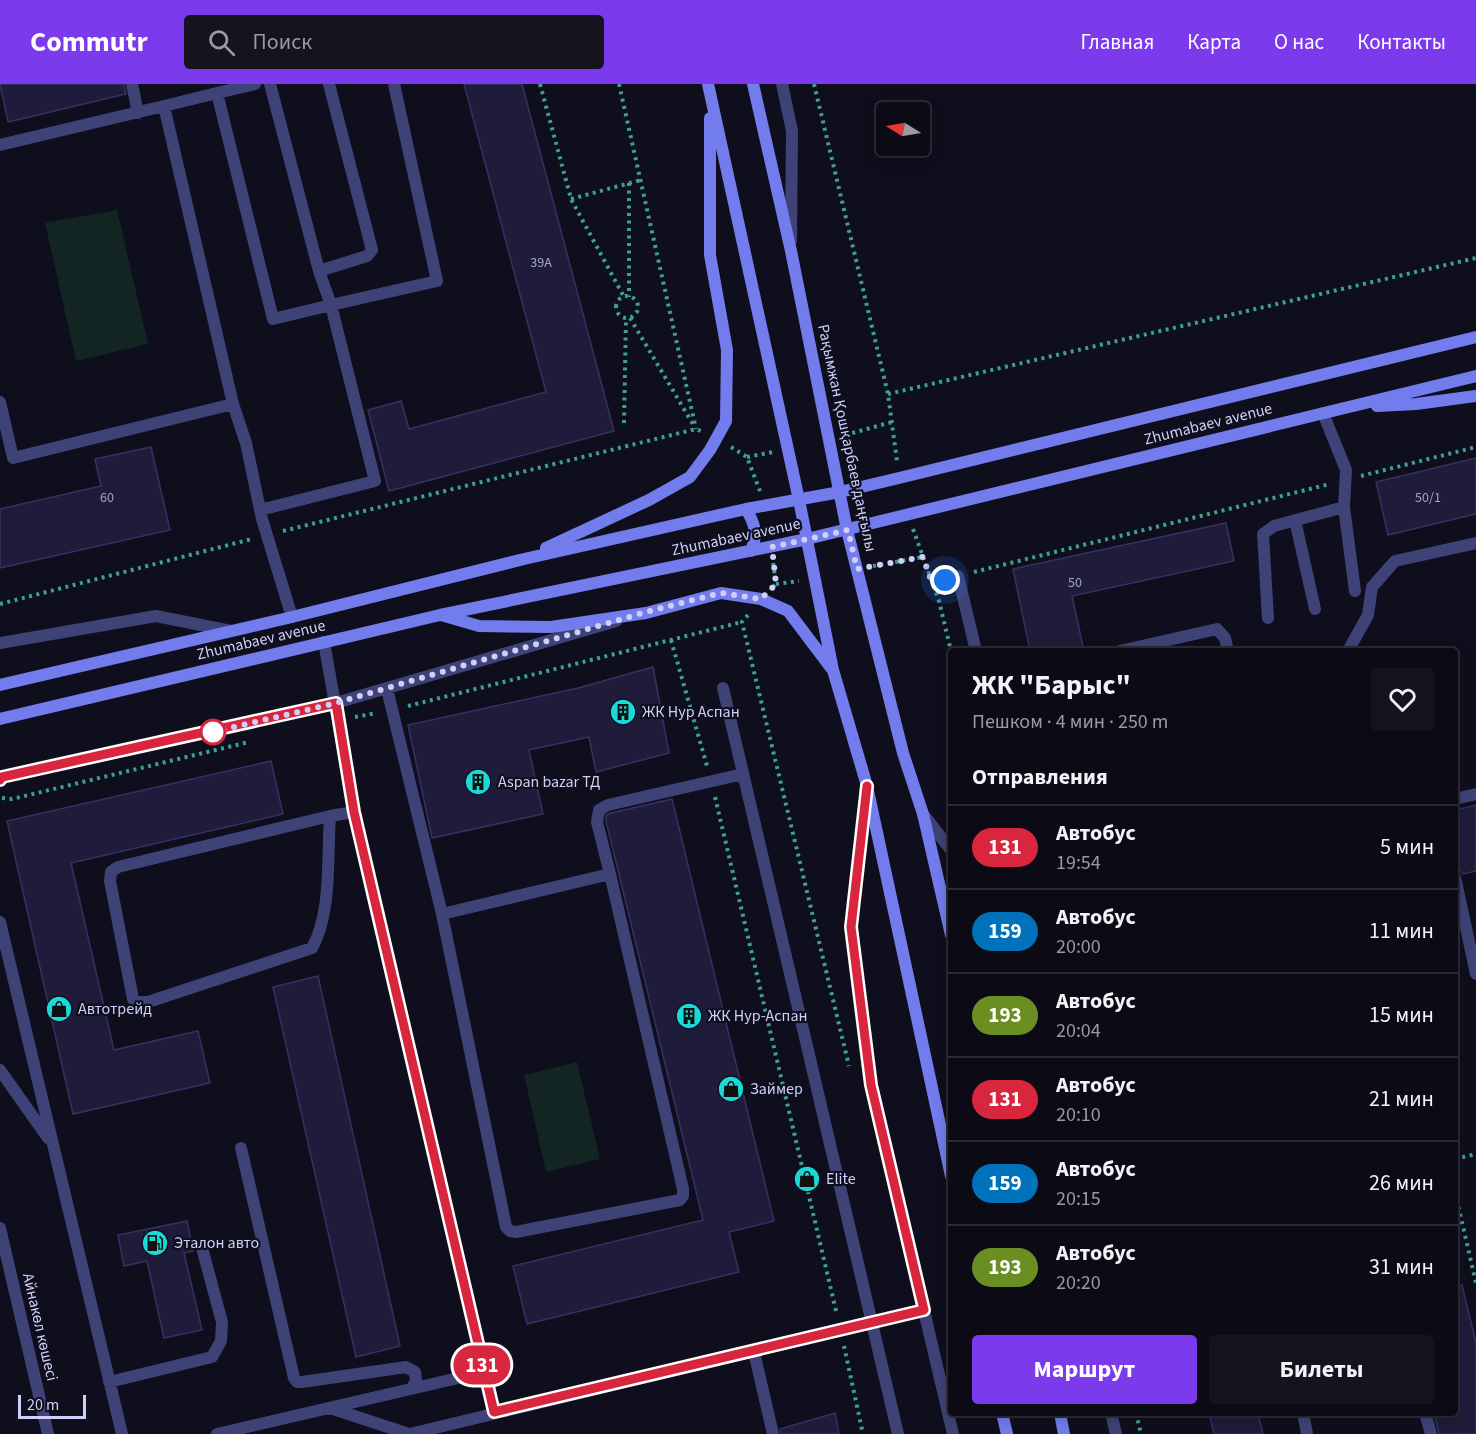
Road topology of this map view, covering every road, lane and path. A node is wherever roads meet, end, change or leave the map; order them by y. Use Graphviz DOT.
graph roads {
  1 [pos="132,84"];
  2 [pos="255,84"];
  3 [pos="270,84"];
  4 [pos="329,84"];
  5 [pos="394,84"];
  6 [pos="540,84"];
  7 [pos="619,84"];
  8 [pos="753,84"];
  9 [pos="782,84"];
  10 [pos="814,84"];
  11 [pos="709,90"];
  12 [pos="217,93"];
  13 [pos="164,106"];
  14 [pos="138,113"];
  15 [pos="0,145"];
  16 [pos="641,180"];
  17 [pos="629,183"];
  18 [pos="571,199"];
  19 [pos="791,251"];
  20 [pos="1476,258"];
  21 [pos="320,271"];
  22 [pos="627,297"];
  23 [pos="331,305"];
  24 [pos="628,318"];
  25 [pos="1476,337"];
  26 [pos="1476,376"];
  27 [pos="888,394"];
  28 [pos="1476,396"];
  29 [pos="0,402"];
  30 [pos="233,404"];
  31 [pos="1346,407"];
  32 [pos="1323,413"];
  33 [pos="892,422"];
  34 [pos="624,423"];
  35 [pos="696,429"];
  36 [pos="717,438"];
  37 [pos="830,439"];
  38 [pos="1476,447"];
  39 [pos="788,448"];
  40 [pos="747,457"];
  41 [pos="899,478"];
  42 [pos="1346,480"];
  43 [pos="840,492"];
  44 [pos="799,500"];
  45 [pos="765,506"];
  46 [pos="1344,507"];
  47 [pos="746,509"];
  48 [pos="260,510"];
  49 [pos="907,514"];
  50 [pos="1295,520"];
  51 [pos="848,530"];
  52 [pos="267,535"];
  53 [pos="807,539"];
  54 [pos="1476,543"];
  55 [pos="772,547"];
  56 [pos="751,551"];
  57 [pos="923,557"];
  58 [pos="524,558"];
  59 [pos="857,569"];
  60 [pos="958,576"];
  61 [pos="815,579"];
  62 [pos="932,583"];
  63 [pos="776,584"];
  64 [pos="1355,591"];
  65 [pos="761,599"];
  66 [pos="0,604"];
  67 [pos="1315,609"];
  68 [pos="646,612"];
  69 [pos="440,615"];
  70 [pos="292,617"];
  71 [pos="1268,618"];
  72 [pos="742,622"];
  73 [pos="232,631"];
  74 [pos="671,640"];
  75 [pos="324,642"];
  76 [pos="0,643"];
  77 [pos="950,648"];
  78 [pos="975,648"];
  79 [pos="1133,648"];
  80 [pos="1227,648"];
  81 [pos="1350,648"];
  82 [pos="833,670"];
  83 [pos="0,686"];
  84 [pos="723,688"];
  85 [pos="387,689"];
  86 [pos="336,703"];
  87 [pos="392,710"];
  88 [pos="0,719"];
  89 [pos="339,721"];
  90 [pos="260,740"];
  91 [pos="743,774"];
  92 [pos="0,780"];
  93 [pos="711,781"];
  94 [pos="867,786"];
  95 [pos="1476,794"];
  96 [pos="0,798"];
  97 [pos="1458,798"];
  98 [pos="354,812"];
  99 [pos="923,814"];
  100 [pos="330,816"];
  101 [pos="948,846"];
  102 [pos="610,874"];
  103 [pos="1458,891"];
  104 [pos="442,914"];
  105 [pos="0,922"];
  106 [pos="948,922"];
  107 [pos="1476,974"];
  108 [pos="0,1070"];
  109 [pos="850,1072"];
  110 [pos="52,1144"];
  111 [pos="241,1148"];
  112 [pos="1476,1154"];
  113 [pos="1458,1158"];
  114 [pos="948,1162"];
  115 [pos="1458,1205"];
  116 [pos="0,1228"];
  117 [pos="202,1248"];
  118 [pos="1476,1248"];
  119 [pos="1468,1250"];
  120 [pos="1476,1283"];
  121 [pos="924,1310"];
  122 [pos="872,1324"];
  123 [pos="840,1331"];
  124 [pos="754,1352"];
  125 [pos="484,1372"];
  126 [pos="109,1382"];
  127 [pos="412,1388"];
  128 [pos="329,1408"];
  129 [pos="494,1412"];
  130 [pos="948,1413"];
  131 [pos="949,1416"];
  132 [pos="1003,1416"];
  133 [pos="1061,1416"];
  134 [pos="1112,1416"];
  135 [pos="1137,1416"];
  136 [pos="1304,1416"];
  137 [pos="1426,1416"];
  138 [pos="48,1434"];
  139 [pos="122,1434"];
  140 [pos="217,1434"];
  141 [pos="410,1434"];
  142 [pos="773,1434"];
  143 [pos="863,1434"];
  144 [pos="898,1434"];
  145 [pos="953,1434"];
  146 [pos="1007,1434"];
  147 [pos="1064,1434"];
  148 [pos="1116,1434"];
  149 [pos="1141,1434"];
  150 [pos="1307,1434"];
  151 [pos="1431,1434"];
  1 -- 14 [label="street"];
  2 -- 12 [label="street"];
  3 -- 21 [label="street"];
  4 -- 21 [label="street"];
  5 -- 23 [label="street"];
  6 -- 18 [label="path"];
  7 -- 16 [label="path"];
  8 -- 19 [label="main road, Рақымжан Қошқарбаев даңғылы"];
  9 -- 19 [label="street"];
  10 -- 27 [label="path"];
  11 -- 36 [label="main road"];
  11 -- 39 [label="main road"];
  12 -- 13 [label="street"];
  12 -- 23 [label="street"];
  13 -- 14 [label="street"];
  13 -- 30 [label="street"];
  14 -- 15 [label="street"];
  16 -- 17 [label="path"];
  16 -- 35 [label="path"];
  17 -- 18 [label="path"];
  17 -- 22 [label="path"];
  18 -- 22 [label="path"];
  19 -- 37 [label="main road, Рақымжан Қошқарбаев даңғылы"];
  20 -- 27 [label="path"];
  21 -- 23 [label="street"];
  22 -- 24 [label="path"];
  22 -- 24 [label="path"];
  23 -- 48 [label="street"];
  24 -- 34 [label="path"];
  24 -- 35 [label="path"];
  25 -- 41 [label="main road, Zhumabaev avenue"];
  26 -- 31 [label="main road, Zhumabaev avenue"];
  27 -- 33 [label="path"];
  28 -- 31 [label="main road"];
  29 -- 30 [label="street"];
  30 -- 48 [label="street"];
  31 -- 32 [label="main road, Zhumabaev avenue"];
  32 -- 42 [label="street"];
  32 -- 49 [label="main road, Zhumabaev avenue"];
  33 -- 37 [label="path"];
  33 -- 41 [label="path"];
  35 -- 36 [label="path"];
  35 -- 52 [label="path"];
  36 -- 40 [label="path"];
  36 -- 58 [label="main road"];
  37 -- 43 [label="main road, Рақымжан Қошқарбаев даңғылы"];
  38 -- 42 [label="path"];
  39 -- 40 [label="path"];
  39 -- 44 [label="main road"];
  40 -- 45 [label="path"];
  41 -- 43 [label="main road, Zhumabaev avenue"];
  42 -- 46 [label="street"];
  42 -- 60 [label="path"];
  43 -- 44 [label="main road, Zhumabaev avenue"];
  43 -- 51 [label="main road, Рақымжан Қошқарбаев даңғылы"];
  44 -- 45 [label="main road, Zhumabaev avenue"];
  44 -- 53 [label="main road"];
  45 -- 47 [label="main road, Zhumabaev avenue"];
  46 -- 50 [label="street"];
  46 -- 64 [label="street"];
  47 -- 56 [label="main road"];
  47 -- 58 [label="main road, Zhumabaev avenue"];
  48 -- 52 [label="street"];
  49 -- 51 [label="main road, Zhumabaev avenue"];
  49 -- 57 [label="path"];
  50 -- 67 [label="street"];
  50 -- 71 [label="street"];
  51 -- 53 [label="main road, Zhumabaev avenue"];
  51 -- 59 [label="main road, Рақымжан Қошқарбаев даңғылы"];
  52 -- 66 [label="path"];
  52 -- 70 [label="street"];
  53 -- 55 [label="main road, Zhumabaev avenue"];
  53 -- 61 [label="main road"];
  54 -- 81 [label="street"];
  55 -- 56 [label="main road, Zhumabaev avenue"];
  55 -- 63 [label="path"];
  56 -- 69 [label="main road, Zhumabaev avenue"];
  57 -- 59 [label="path"];
  57 -- 62 [label="path"];
  58 -- 70 [label="main road, Zhumabaev avenue"];
  59 -- 99 [label="main road, Рақымжан Қошқарбаев даңғылы"];
  60 -- 62 [label="path"];
  60 -- 78 [label="street"];
  61 -- 63 [label="path"];
  61 -- 82 [label="main road"];
  62 -- 77 [label="path"];
  63 -- 65 [label="path"];
  65 -- 68 [label="main road"];
  65 -- 72 [label="path"];
  65 -- 82 [label="main road"];
  68 -- 69 [label="main road"];
  68 -- 85 [label="street"];
  69 -- 75 [label="main road, Zhumabaev avenue"];
  70 -- 73 [label="main road, Zhumabaev avenue"];
  72 -- 74 [label="path"];
  72 -- 109 [label="path"];
  73 -- 76 [label="street"];
  73 -- 83 [label="main road, Zhumabaev avenue"];
  74 -- 87 [label="path"];
  74 -- 93 [label="path"];
  75 -- 86 [label="street"];
  75 -- 88 [label="main road, Zhumabaev avenue"];
  79 -- 80 [label="street"];
  82 -- 94 [label="main road"];
  84 -- 91 [label="street"];
  85 -- 86 [label="street"];
  85 -- 87 [label="street"];
  86 -- 89 [label="street"];
  86 -- 92 [label="street"];
  87 -- 89 [label="path"];
  87 -- 104 [label="street"];
  89 -- 98 [label="street"];
  90 -- 96 [label="path"];
  91 -- 93 [label="street"];
  91 -- 122 [label="street"];
  93 -- 102 [label="street"];
  93 -- 123 [label="path"];
  94 -- 114 [label="main road"];
  94 -- 121 [label="street"];
  95 -- 97 [label="street"];
  98 -- 100 [label="street"];
  98 -- 125 [label="street"];
  99 -- 101 [label="street"];
  99 -- 106 [label="main road, Рақымжан Қошқарбаев даңғылы"];
  100 -- 100 [label="street"];
  102 -- 104 [label="street"];
  102 -- 104 [label="street"];
  103 -- 107 [label="street"];
  105 -- 110 [label="street"];
  108 -- 110 [label="street"];
  110 -- 126 [label="street"];
  111 -- 127 [label="street"];
  112 -- 113 [label="path"];
  115 -- 119 [label="path"];
  116 -- 138 [label="street, Айнакөл көшесі"];
  117 -- 126 [label="street"];
  118 -- 119 [label="path"];
  119 -- 120 [label="path"];
  121 -- 122 [label="street"];
  121 -- 130 [label="street"];
  122 -- 123 [label="street"];
  122 -- 144 [label="street"];
  123 -- 124 [label="street"];
  123 -- 143 [label="path"];
  124 -- 129 [label="street"];
  124 -- 142 [label="street"];
  125 -- 127 [label="street"];
  125 -- 129 [label="street"];
  126 -- 139 [label="street"];
  127 -- 128 [label="street"];
  128 -- 140 [label="street"];
  128 -- 141 [label="street"];
  129 -- 141 [label="street"];
  131 -- 145 [label="street"];
  132 -- 146 [label="main road"];
  133 -- 147 [label="main road"];
  134 -- 148 [label="street"];
  135 -- 149 [label="path"];
  136 -- 150 [label="street"];
  137 -- 151 [label="street"];
}
